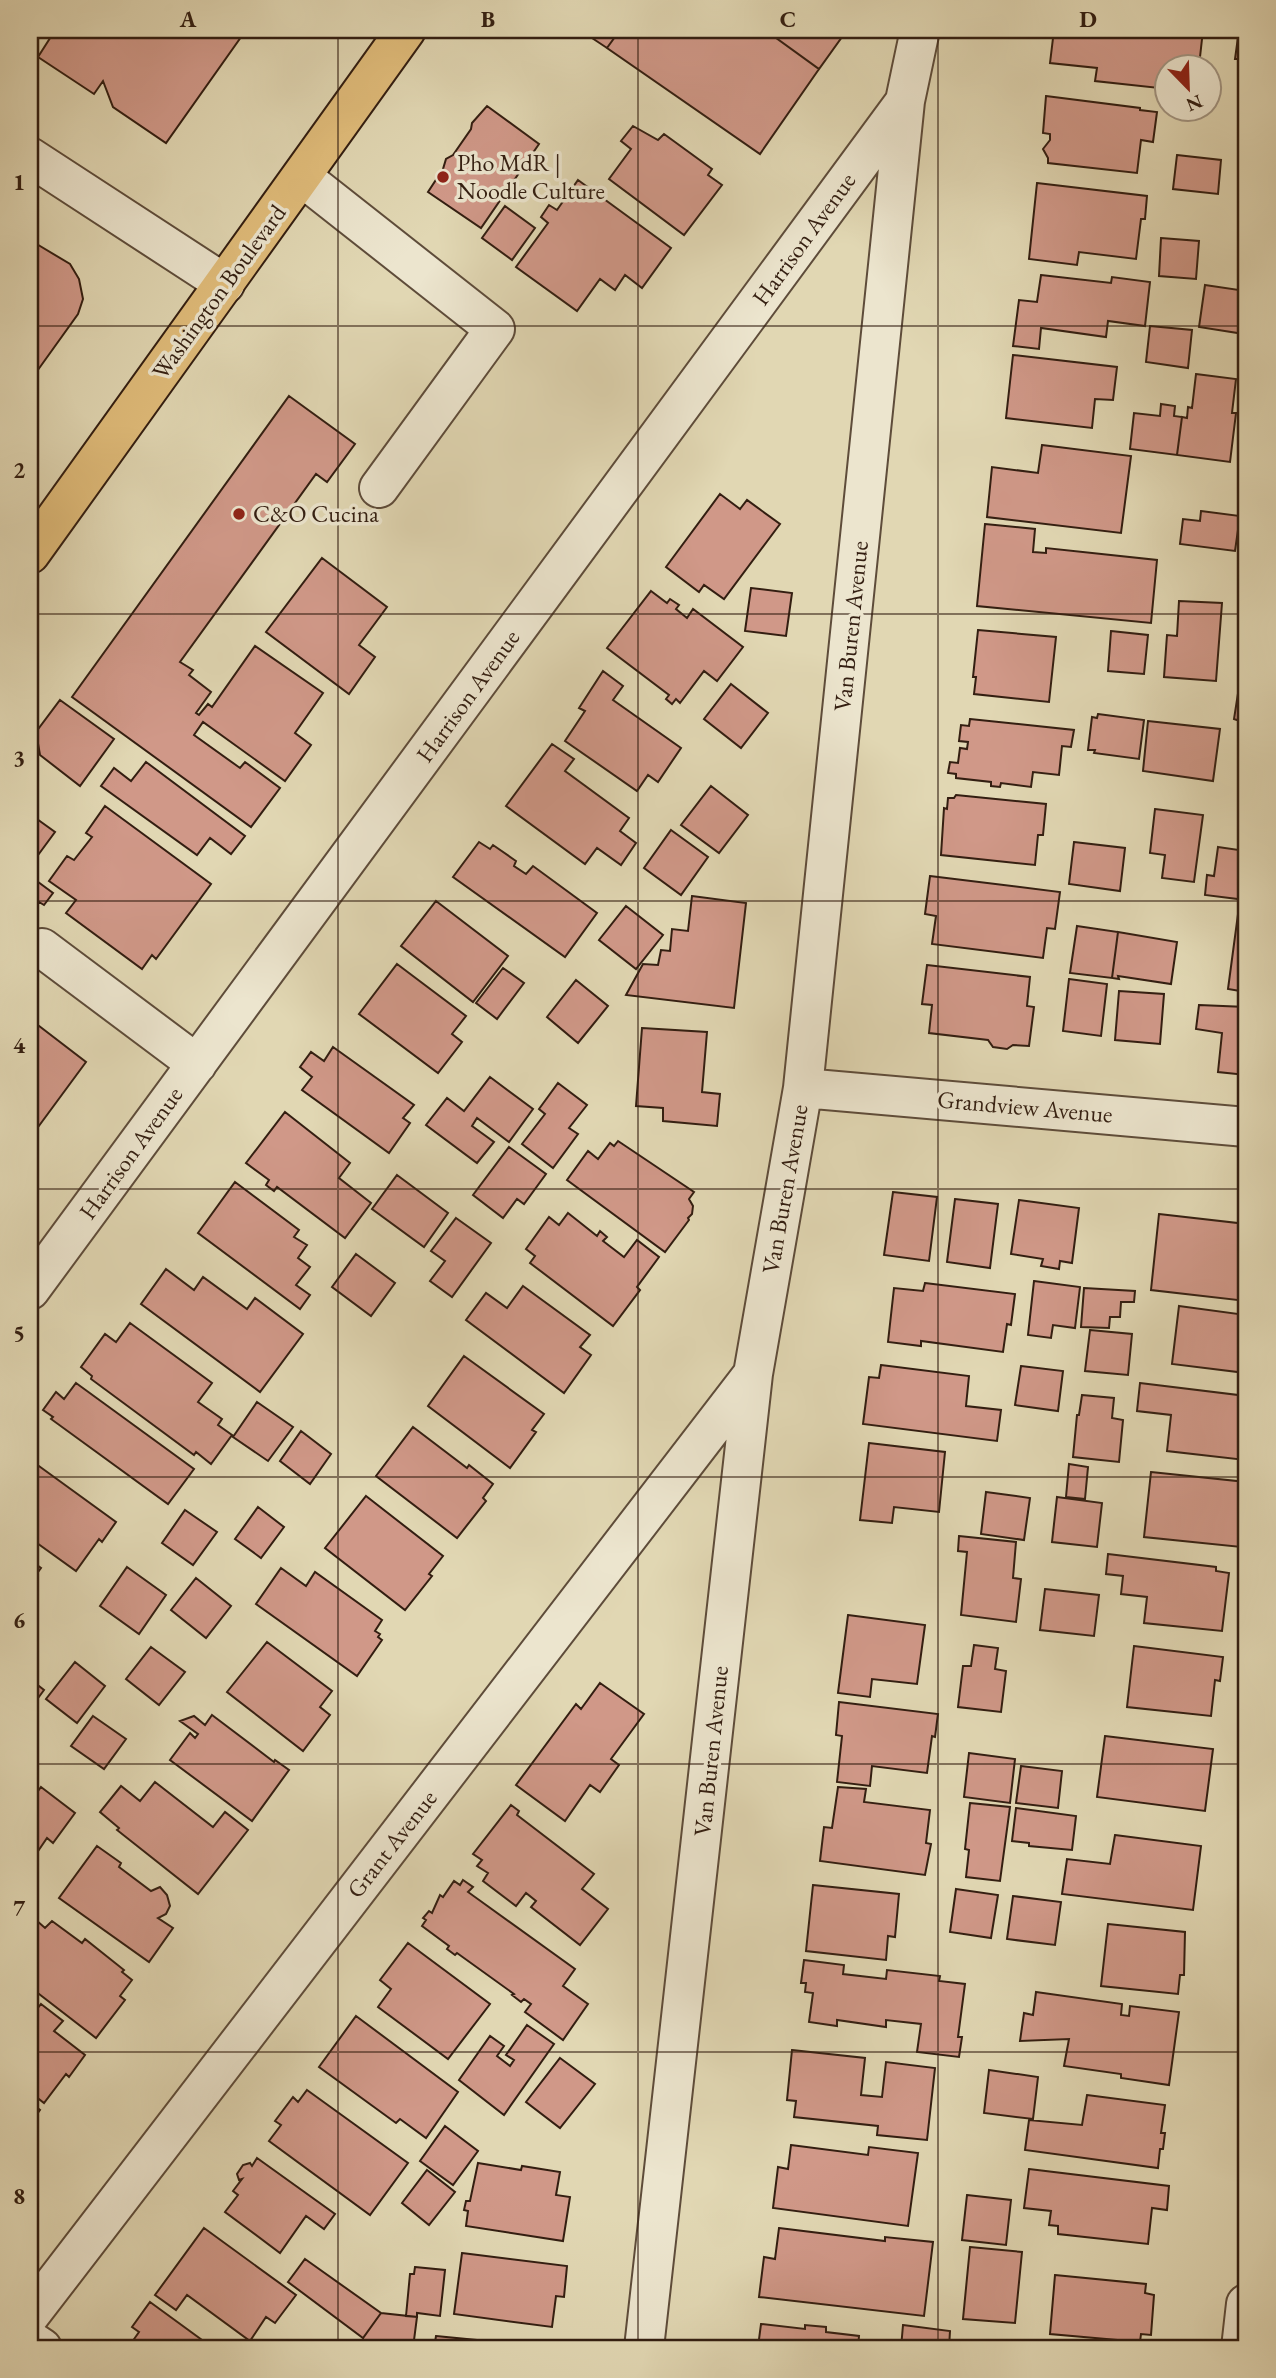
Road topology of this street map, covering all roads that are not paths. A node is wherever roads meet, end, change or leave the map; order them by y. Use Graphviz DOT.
graph roads {
  1 [pos="406,30"];
  2 [pos="920,30"];
  3 [pos="905,101"];
  4 [pos="30,157"];
  5 [pos="302,177"];
  6 [pos="225,284"];
  7 [pos="379,488"];
  8 [pos="30,554"];
  9 [pos="42,948"];
  10 [pos="197,1064"];
  11 [pos="803,1088"];
  12 [pos="1246,1127"];
  13 [pos="30,1290"];
  14 [pos="753,1374"];
  15 [pos="1246,2304"];
  16 [pos="30,2315"];
  17 [pos="30,2340"];
  18 [pos="42,2348"];
  19 [pos="644,2348"];
  20 [pos="1241,2348"];
  1 -- 5 [label="main road, Washington Boulevard"];
  2 -- 3 [label="street, Van Buren Avenue"];
  3 -- 10 [label="street, Harrison Avenue"];
  3 -- 11 [label="street, Van Buren Avenue"];
  4 -- 6 [label="street"];
  5 -- 6 [label="main road, Washington Boulevard"];
  5 -- 7 [label="street"];
  6 -- 8 [label="main road, Washington Boulevard"];
  9 -- 10 [label="street"];
  10 -- 13 [label="street, Harrison Avenue"];
  11 -- 12 [label="street, Grandview Avenue"];
  11 -- 14 [label="street, Van Buren Avenue"];
  14 -- 16 [label="street, Grant Avenue"];
  14 -- 19 [label="street, Van Buren Avenue"];
  15 -- 20 [label="street"];
  17 -- 18 [label="street"];
}
